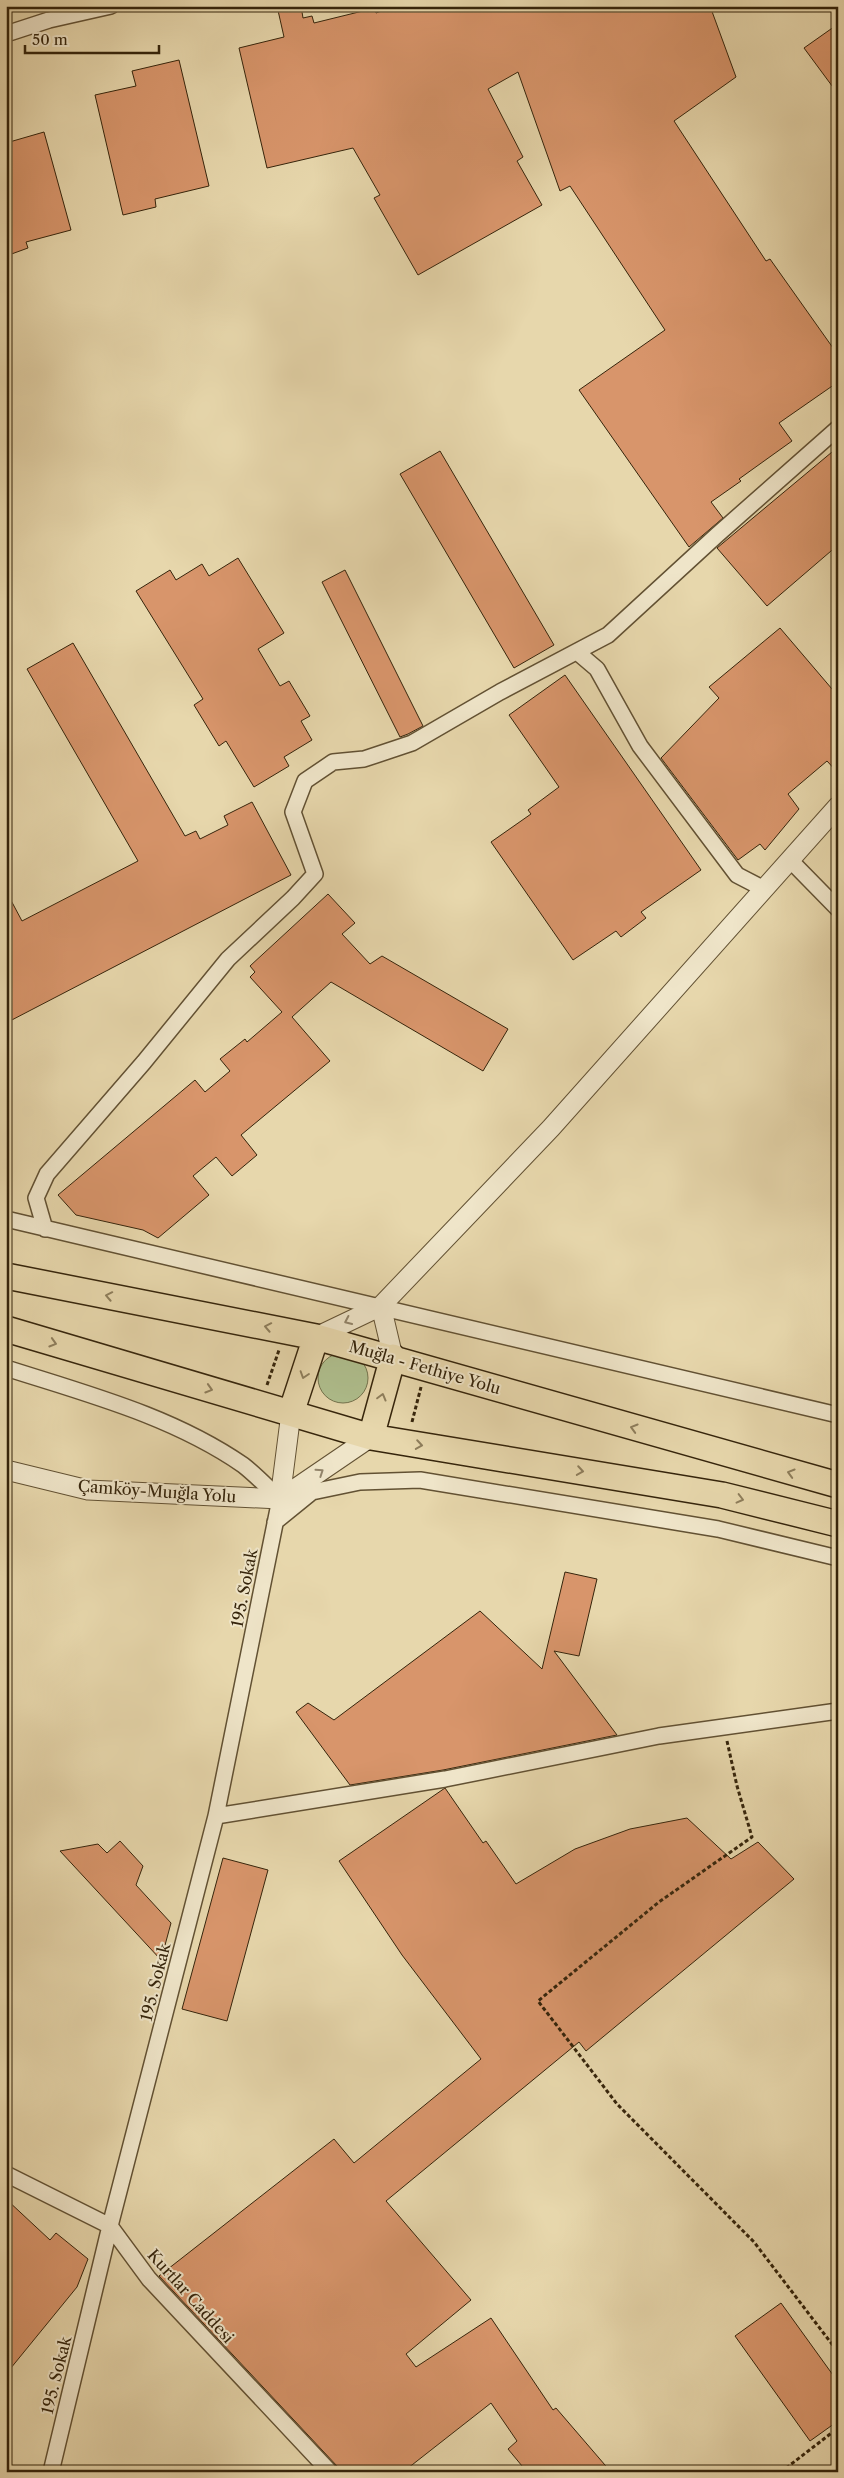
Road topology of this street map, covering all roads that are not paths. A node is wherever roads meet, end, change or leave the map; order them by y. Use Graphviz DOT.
graph roads {
  1 [pos="111,6"];
  2 [pos="6,34"];
  3 [pos="838,428"];
  4 [pos="577,652"];
  5 [pos="838,806"];
  6 [pos="790,860"];
  7 [pos="764,889"];
  8 [pos="838,909"];
  9 [pos="6,1219"];
  10 [pos="46,1229"];
  11 [pos="6,1276"];
  12 [pos="381,1306"];
  13 [pos="6,1329"];
  14 [pos="316,1337"];
  15 [pos="393,1357"];
  16 [pos="6,1368"];
  17 [pos="291,1414"];
  18 [pos="838,1415"];
  19 [pos="371,1437"];
  20 [pos="6,1470"];
  21 [pos="838,1485"];
  22 [pos="280,1499"];
  23 [pos="275,1522"];
  24 [pos="838,1524"];
  25 [pos="838,1558"];
  26 [pos="838,1711"];
  27 [pos="216,1816"];
  28 [pos="6,2174"];
  29 [pos="110,2226"];
  30 [pos="51,2472"];
  31 [pos="330,2472"];
  1 -- 2 [label="street"];
  3 -- 4 [label="street"];
  4 -- 7 [label="street"];
  4 -- 10 [label="street"];
  5 -- 6 [label="street"];
  6 -- 7 [label="street"];
  6 -- 8 [label="street"];
  7 -- 12 [label="street"];
  9 -- 10 [label="street"];
  10 -- 12 [label="street"];
  14 -- 11 [label="highway, Muğla - Fethiye Yolu, one-way"];
  12 -- 14 [label="street, one-way"];
  12 -- 15 [label="street"];
  12 -- 18 [label="street"];
  13 -- 17 [label="highway, one-way"];
  14 -- 15 [label="highway, Muğla - Fethiye Yolu"];
  14 -- 17 [label="highway, one-way"];
  19 -- 15 [label="highway, one-way"];
  21 -- 15 [label="highway, Muğla - Fethiye Yolu, one-way"];
  16 -- 22 [label="street"];
  17 -- 19 [label="highway"];
  17 -- 22 [label="street"];
  22 -- 19 [label="street, one-way"];
  19 -- 24 [label="highway, one-way"];
  20 -- 22 [label="street, Çamköy-Muığla Yolu"];
  22 -- 23 [label="street, 195. Sokak"];
  23 -- 25 [label="street"];
  23 -- 27 [label="street, 195. Sokak"];
  26 -- 27 [label="street"];
  27 -- 29 [label="street, 195. Sokak"];
  28 -- 29 [label="street, Kurtlar Caddesi"];
  29 -- 30 [label="street, 195. Sokak"];
  29 -- 31 [label="street, Kurtlar Caddesi"];
}
